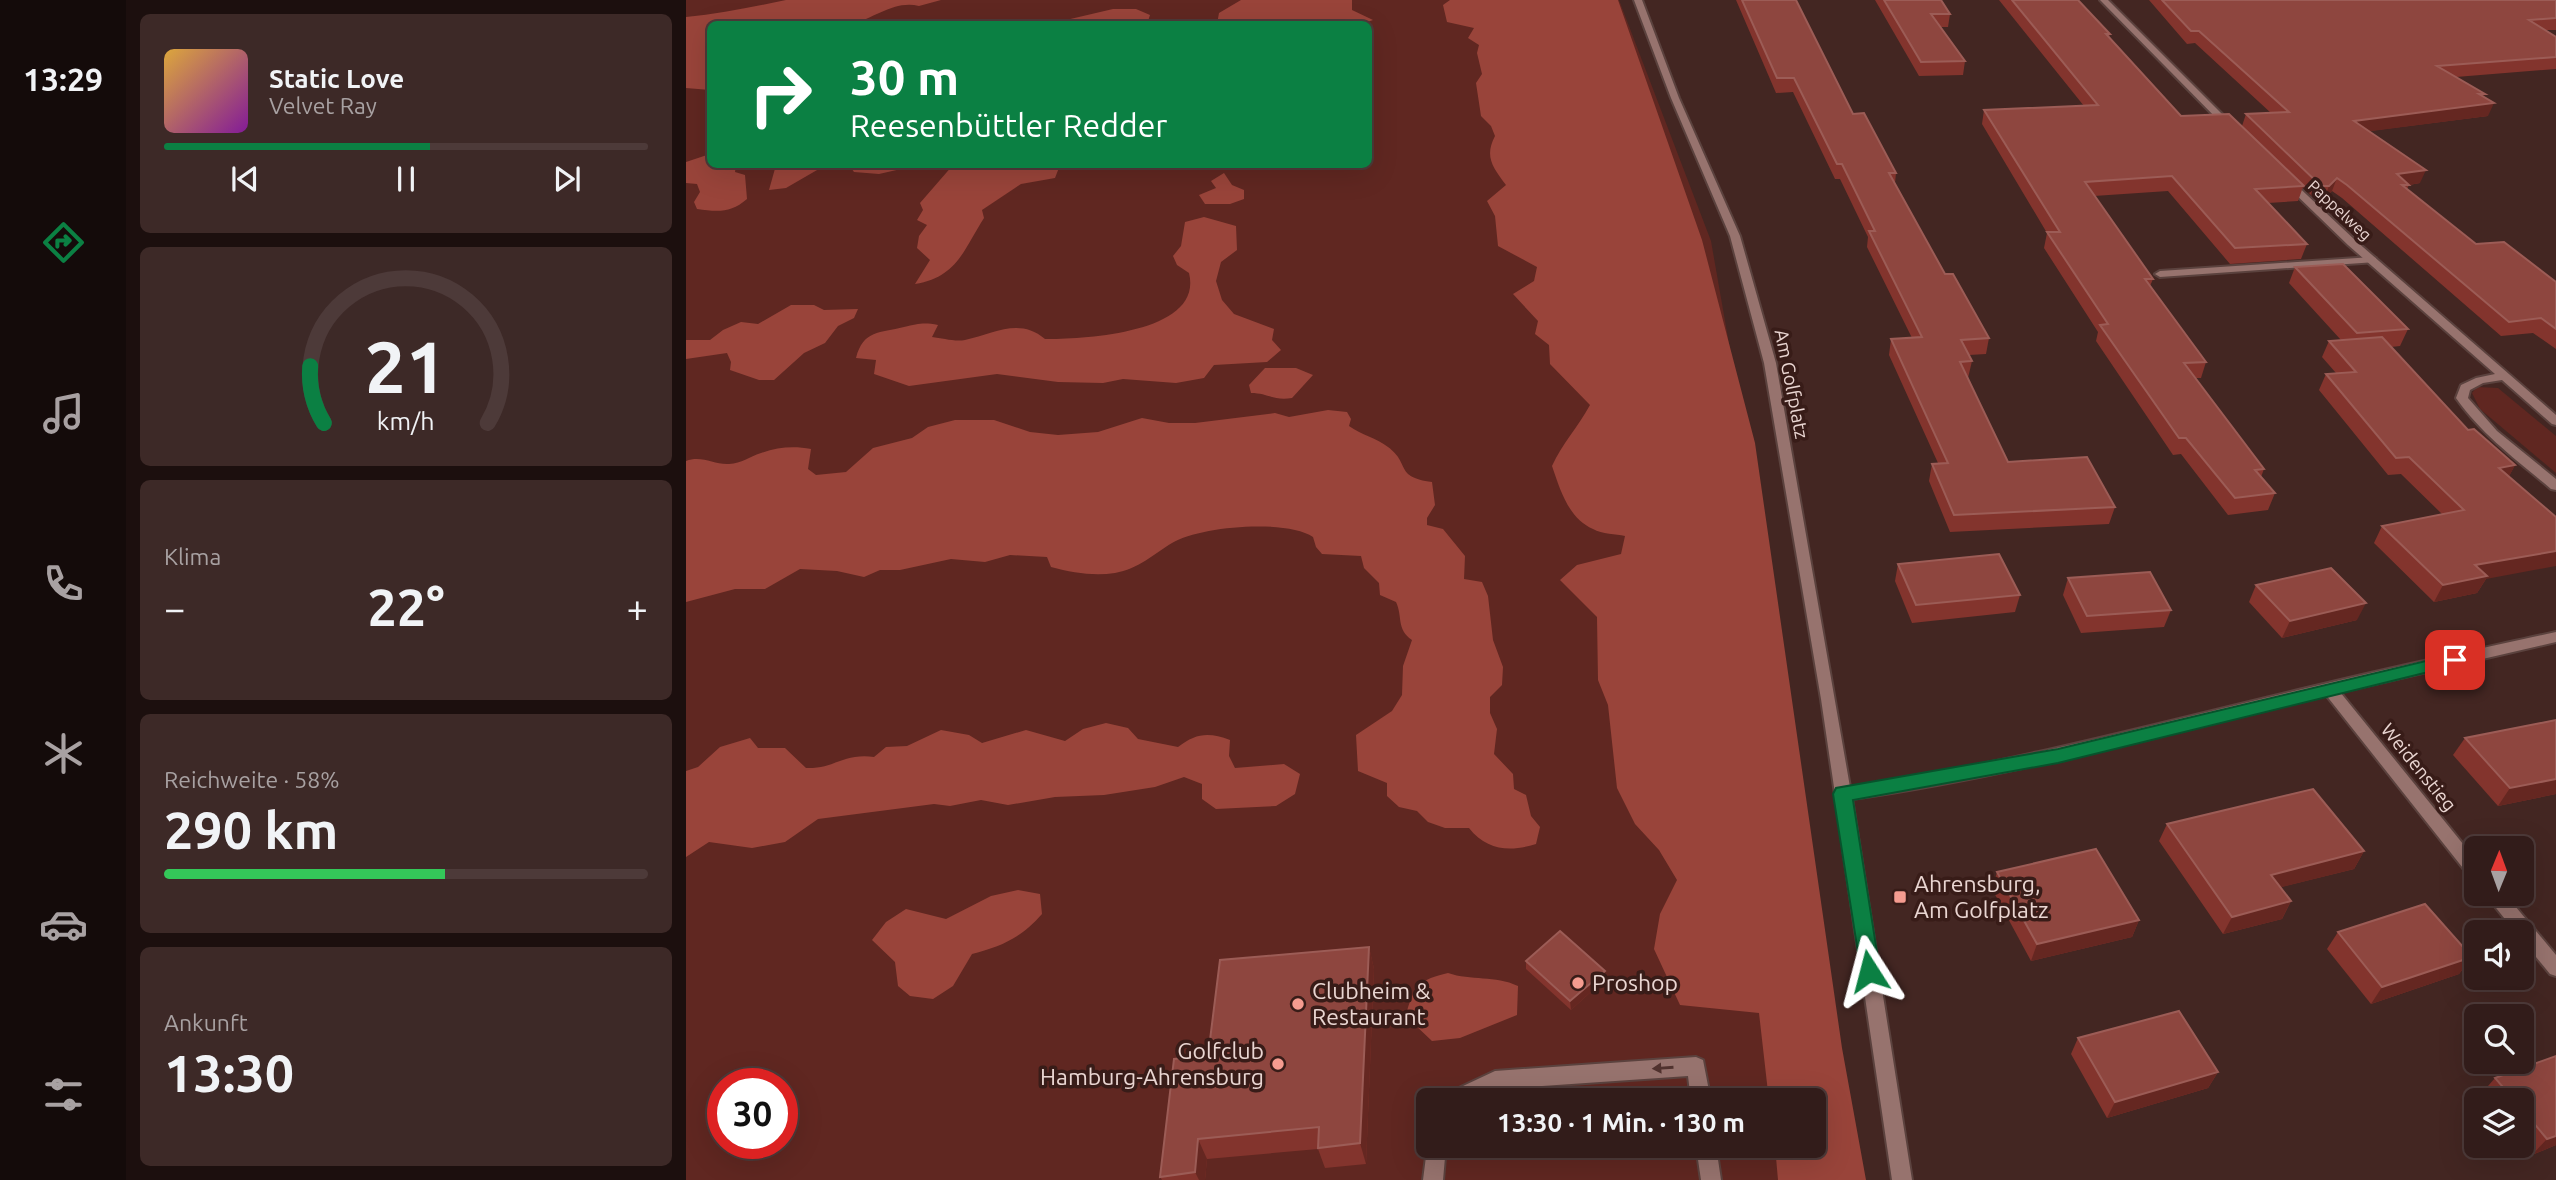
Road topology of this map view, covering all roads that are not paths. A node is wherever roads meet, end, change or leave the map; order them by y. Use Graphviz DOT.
graph roads {
  1 [pos="1637,0"];
  2 [pos="2104,0"];
  3 [pos="2239,135"];
  4 [pos="2281,176"];
  5 [pos="2372,260"];
  6 [pos="2160,274"];
  7 [pos="2503,376"];
  8 [pos="2556,421"];
  9 [pos="2556,486"];
  10 [pos="2556,637"];
  11 [pos="2329,688"];
  12 [pos="1843,794"];
  13 [pos="2464,857"];
  14 [pos="2504,906"];
  15 [pos="2556,968"];
  16 [pos="1479,1088"];
  17 [pos="1699,1088"];
  18 [pos="1435,1158"];
  19 [pos="1707,1158"];
  20 [pos="1433,1180"];
  21 [pos="1710,1180"];
  22 [pos="1902,1180"];
  1 -- 12 [label="street, Am Golfplatz"];
  2 -- 3 [label="street"];
  4 -- 5 [label="street, Pappelweg"];
  5 -- 6 [label="street"];
  5 -- 7 [label="street, Pappelweg"];
  7 -- 8 [label="street, Pappelweg"];
  7 -- 9 [label="street"];
  10 -- 11 [label="street"];
  11 -- 12 [label="street"];
  11 -- 13 [label="street, Weidenstieg"];
  12 -- 22 [label="street, Am Golfplatz"];
  14 -- 15 [label="street"];
  17 -- 16 [label="street, one-way"];
  18 -- 20 [label="street"];
  19 -- 21 [label="street"];
}
